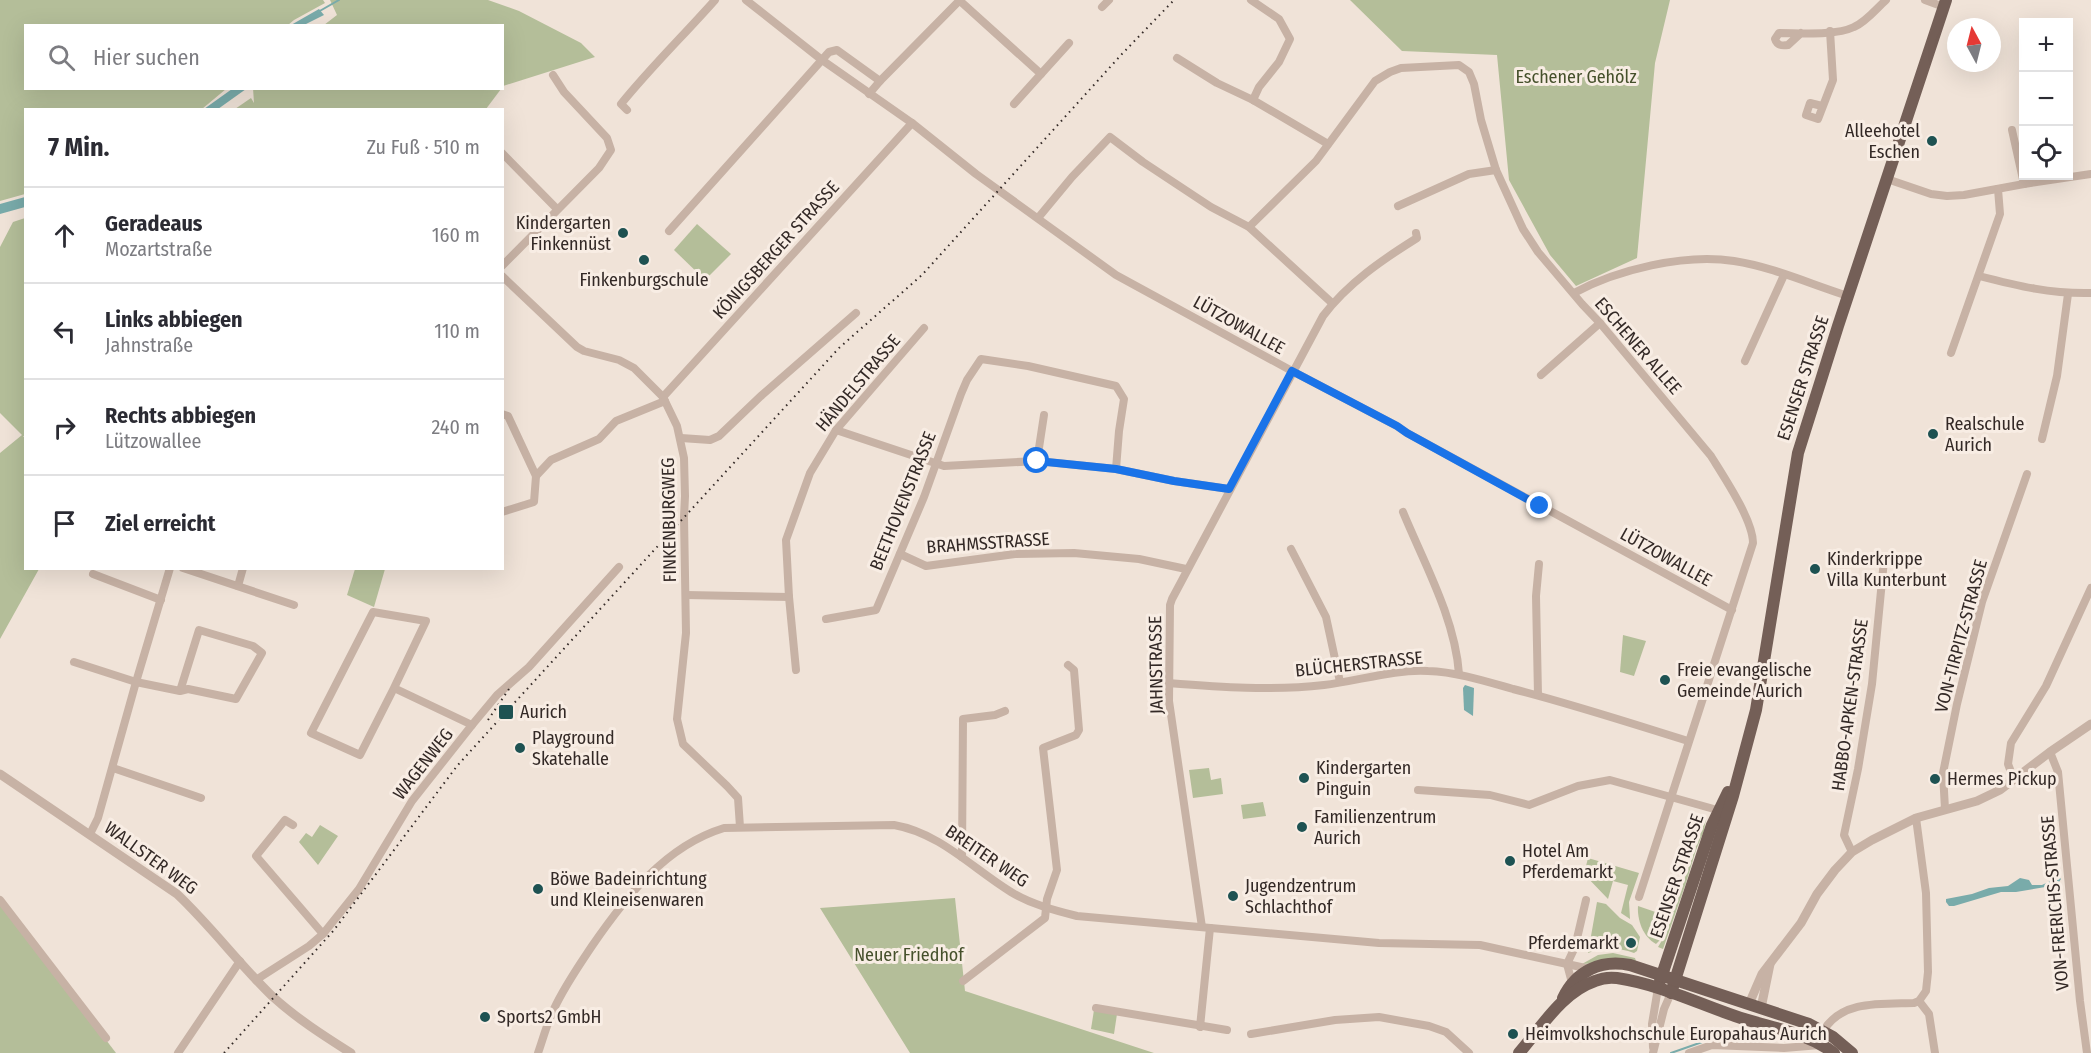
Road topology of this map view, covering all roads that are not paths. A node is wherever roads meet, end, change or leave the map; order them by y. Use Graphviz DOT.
graph roads {
  1 [pos="715,0"];
  2 [pos="746,0"];
  3 [pos="960,0"];
  4 [pos="1109,0"];
  5 [pos="1251,0"];
  6 [pos="1886,0"];
  7 [pos="1925,0"];
  8 [pos="1945,3"];
  9 [pos="1102,7"];
  10 [pos="1830,31"];
  11 [pos="1801,33"];
  12 [pos="1070,43"];
  13 [pos="1177,57"];
  14 [pos="822,60"];
  15 [pos="1041,74"];
  16 [pos="553,75"];
  17 [pos="879,81"];
  18 [pos="869,94"];
  19 [pos="1253,100"];
  20 [pos="1014,104"];
  21 [pos="1822,106"];
  22 [pos="627,110"];
  23 [pos="912,123"];
  24 [pos="2012,130"];
  25 [pos="1328,144"];
  26 [pos="504,155"];
  27 [pos="1496,170"];
  28 [pos="2091,174"];
  29 [pos="1887,179"];
  30 [pos="2024,184"];
  31 [pos="1998,189"];
  32 [pos="1398,206"];
  33 [pos="557,209"];
  34 [pos="1038,218"];
  35 [pos="1250,227"];
  36 [pos="669,231"];
  37 [pos="1416,232"];
  38 [pos="504,264"];
  39 [pos="1784,274"];
  40 [pos="1979,276"];
  41 [pos="504,278"];
  42 [pos="1574,293"];
  43 [pos="2091,293"];
  44 [pos="2068,294"];
  45 [pos="1848,296"];
  46 [pos="1332,303"];
  47 [pos="855,313"];
  48 [pos="1600,323"];
  49 [pos="924,328"];
  50 [pos="1951,353"];
  51 [pos="1744,361"];
  52 [pos="1292,371"];
  53 [pos="1541,375"];
  54 [pos="664,399"];
  55 [pos="504,415"];
  56 [pos="1044,415"];
  57 [pos="836,430"];
  58 [pos="681,438"];
  59 [pos="2042,438"];
  60 [pos="1037,461"];
  61 [pos="935,463"];
  62 [pos="1116,469"];
  63 [pos="2027,474"];
  64 [pos="536,476"];
  65 [pos="1229,489"];
  66 [pos="504,511"];
  67 [pos="1403,512"];
  68 [pos="1291,549"];
  69 [pos="900,554"];
  70 [pos="1884,560"];
  71 [pos="1539,564"];
  72 [pos="619,567"];
  73 [pos="1186,569"];
  74 [pos="169,570"];
  75 [pos="189,570"];
  76 [pos="242,570"];
  77 [pos="93,574"];
  78 [pos="238,586"];
  79 [pos="2091,588"];
  80 [pos="686,595"];
  81 [pos="789,597"];
  82 [pos="161,600"];
  83 [pos="294,605"];
  84 [pos="1732,610"];
  85 [pos="826,619"];
  86 [pos="74,662"];
  87 [pos="1068,665"];
  88 [pos="796,670"];
  89 [pos="1459,674"];
  90 [pos="136,682"];
  91 [pos="1340,682"];
  92 [pos="1168,683"];
  93 [pos="394,688"];
  94 [pos="180,691"];
  95 [pos="1538,696"];
  96 [pos="1005,711"];
  97 [pos="2091,724"];
  98 [pos="472,725"];
  99 [pos="1688,741"];
  100 [pos="2050,752"];
  101 [pos="113,768"];
  102 [pos="0,774"];
  103 [pos="2014,780"];
  104 [pos="1418,790"];
  105 [pos="1671,796"];
  106 [pos="201,798"];
  107 [pos="1946,809"];
  108 [pos="1723,812"];
  109 [pos="1916,818"];
  110 [pos="292,825"];
  111 [pos="740,827"];
  112 [pos="90,834"];
  113 [pos="1852,852"];
  114 [pos="962,857"];
  115 [pos="1640,897"];
  116 [pos="0,900"];
  117 [pos="1586,900"];
  118 [pos="1047,908"];
  119 [pos="1206,927"];
  120 [pos="323,934"];
  121 [pos="240,961"];
  122 [pos="1567,964"];
  123 [pos="1590,969"];
  124 [pos="1662,974"];
  125 [pos="1677,978"];
  126 [pos="256,980"];
  127 [pos="963,981"];
  128 [pos="1572,983"];
  129 [pos="1658,988"];
  130 [pos="1671,993"];
  131 [pos="1921,1000"];
  132 [pos="1560,1004"];
  133 [pos="1755,1006"];
  134 [pos="1096,1008"];
  135 [pos="1751,1021"];
  136 [pos="1200,1027"];
  137 [pos="1227,1030"];
  138 [pos="1824,1030"];
  139 [pos="1251,1034"];
  140 [pos="106,1038"];
  141 [pos="1822,1044"];
  142 [pos="1653,1050"];
  143 [pos="1780,1050"];
  144 [pos="178,1053"];
  145 [pos="351,1053"];
  146 [pos="538,1053"];
  147 [pos="1469,1053"];
  148 [pos="1519,1053"];
  149 [pos="1689,1053"];
  150 [pos="1834,1053"];
  151 [pos="1852,1053"];
  152 [pos="1935,1053"];
  153 [pos="2087,1053"];
  1 -- 22 [label="street"];
  2 -- 14 [label="street, LÜTZOWALLEE"];
  3 -- 15 [label="street"];
  3 -- 17 [label="street"];
  4 -- 9 [label="street"];
  5 -- 19 [label="street"];
  6 -- 10 [label="street"];
  7 -- 8 [label="street"];
  8 -- 29 [label="main road, ESENSER STRASSE"];
  10 -- 11 [label="street"];
  10 -- 21 [label="street"];
  12 -- 15 [label="street"];
  13 -- 19 [label="street"];
  14 -- 17 [label="street"];
  14 -- 18 [label="street, LÜTZOWALLEE"];
  14 -- 36 [label="street"];
  15 -- 20 [label="street"];
  16 -- 33 [label="street"];
  17 -- 18 [label="street"];
  18 -- 23 [label="street, LÜTZOWALLEE"];
  19 -- 25 [label="street"];
  23 -- 34 [label="street, LÜTZOWALLEE"];
  23 -- 54 [label="street, KÖNIGSBERGER STRASSE"];
  24 -- 30 [label="street"];
  25 -- 27 [label="street, ESCHENER ALLEE"];
  25 -- 35 [label="street, ESCHENER ALLEE"];
  26 -- 33 [label="street"];
  27 -- 32 [label="street"];
  27 -- 42 [label="street, ESCHENER ALLEE"];
  28 -- 30 [label="street"];
  29 -- 31 [label="street"];
  29 -- 45 [label="main road, ESENSER STRASSE"];
  30 -- 31 [label="street"];
  31 -- 40 [label="street"];
  33 -- 38 [label="street"];
  34 -- 35 [label="street"];
  34 -- 52 [label="street, LÜTZOWALLEE"];
  35 -- 46 [label="street"];
  37 -- 46 [label="street, JAHNSTRASSE"];
  39 -- 42 [label="street"];
  39 -- 45 [label="street"];
  39 -- 51 [label="street"];
  40 -- 44 [label="street"];
  40 -- 50 [label="street"];
  41 -- 54 [label="street, FINKENBURGWEG"];
  42 -- 48 [label="street, ESCHENER ALLEE"];
  43 -- 44 [label="street"];
  44 -- 59 [label="street"];
  45 -- 108 [label="main road, ESENSER STRASSE"];
  46 -- 52 [label="street, JAHNSTRASSE"];
  47 -- 58 [label="street"];
  48 -- 53 [label="street"];
  48 -- 84 [label="street, ESCHENER ALLEE"];
  49 -- 57 [label="street, HÄNDELSTRASSE"];
  52 -- 65 [label="street, JAHNSTRASSE"];
  52 -- 84 [label="street, LÜTZOWALLEE"];
  54 -- 58 [label="street, FINKENBURGWEG"];
  54 -- 64 [label="street"];
  55 -- 64 [label="street"];
  56 -- 60 [label="street"];
  57 -- 61 [label="street"];
  57 -- 81 [label="street, HÄNDELSTRASSE"];
  58 -- 80 [label="street, FINKENBURGWEG"];
  60 -- 61 [label="street"];
  60 -- 62 [label="street"];
  61 -- 62 [label="street, BEETHOVENSTRASSE"];
  61 -- 69 [label="street, BEETHOVENSTRASSE"];
  62 -- 65 [label="street"];
  63 -- 107 [label="street, VON-TIRPITZ-STRASSE"];
  64 -- 66 [label="street"];
  65 -- 73 [label="street, JAHNSTRASSE"];
  67 -- 89 [label="street"];
  68 -- 91 [label="street"];
  69 -- 73 [label="street, BRAHMSSTRASSE"];
  69 -- 85 [label="street, BEETHOVENSTRASSE"];
  70 -- 113 [label="street, HABBO-APKEN-STRASSE"];
  71 -- 95 [label="street"];
  72 -- 98 [label="street, WAGENWEG"];
  73 -- 92 [label="street, JAHNSTRASSE"];
  74 -- 82 [label="street"];
  75 -- 78 [label="street"];
  76 -- 78 [label="street"];
  77 -- 82 [label="street"];
  78 -- 83 [label="street"];
  79 -- 103 [label="street"];
  80 -- 81 [label="street"];
  80 -- 111 [label="street, FINKENBURGWEG"];
  81 -- 88 [label="street, HÄNDELSTRASSE"];
  82 -- 90 [label="street"];
  84 -- 99 [label="street"];
  86 -- 90 [label="street"];
  87 -- 118 [label="street"];
  89 -- 91 [label="street, BLÜCHERSTRASSE"];
  89 -- 95 [label="street, BLÜCHERSTRASSE"];
  90 -- 94 [label="street"];
  90 -- 101 [label="street"];
  91 -- 92 [label="street, BLÜCHERSTRASSE"];
  92 -- 119 [label="street, JAHNSTRASSE"];
  93 -- 93 [label="street"];
  93 -- 98 [label="street"];
  94 -- 94 [label="street"];
  95 -- 99 [label="street, BLÜCHERSTRASSE"];
  96 -- 114 [label="street"];
  97 -- 100 [label="street"];
  98 -- 120 [label="street, WAGENWEG"];
  99 -- 105 [label="street"];
  100 -- 103 [label="street"];
  100 -- 153 [label="street, VON-FRERICHS-STRASSE"];
  101 -- 106 [label="street"];
  101 -- 112 [label="street"];
  102 -- 112 [label="street, WALLSTER WEG"];
  103 -- 107 [label="street"];
  104 -- 105 [label="street"];
  105 -- 108 [label="street"];
  105 -- 115 [label="street"];
  107 -- 109 [label="street"];
  108 -- 124 [label="main road, ESENSER STRASSE"];
  108 -- 125 [label="main road, ESENSER STRASSE"];
  109 -- 113 [label="street"];
  109 -- 131 [label="street"];
  110 -- 120 [label="street"];
  111 -- 114 [label="street, BREITER WEG"];
  111 -- 146 [label="street, BREITER WEG"];
  112 -- 121 [label="street, WALLSTER WEG"];
  113 -- 133 [label="street"];
  114 -- 118 [label="street, BREITER WEG"];
  116 -- 140 [label="street"];
  117 -- 122 [label="street"];
  118 -- 119 [label="street, BREITER WEG"];
  118 -- 127 [label="street"];
  119 -- 122 [label="street, BREITER WEG"];
  119 -- 136 [label="street, JAHNSTRASSE"];
  120 -- 126 [label="street, WAGENWEG"];
  121 -- 126 [label="street, WALLSTER WEG"];
  121 -- 144 [label="street"];
  122 -- 123 [label="street, BREITER WEG"];
  122 -- 128 [label="street"];
  123 -- 124 [label="main road"];
  123 -- 128 [label="main road"];
  124 -- 125 [label="main road"];
  124 -- 129 [label="main road, ESENSER STRASSE"];
  125 -- 130 [label="main road, ESENSER STRASSE"];
  125 -- 133 [label="main road"];
  126 -- 145 [label="street, WALLSTER WEG"];
  128 -- 132 [label="main road"];
  129 -- 130 [label="main road"];
  129 -- 132 [label="main road"];
  129 -- 142 [label="street"];
  130 -- 135 [label="main road"];
  130 -- 142 [label="street"];
  131 -- 138 [label="street"];
  131 -- 152 [label="street"];
  132 -- 148 [label="main road"];
  133 -- 135 [label="main road"];
  133 -- 138 [label="main road"];
  134 -- 136 [label="street"];
  135 -- 141 [label="main road"];
  136 -- 137 [label="street"];
  138 -- 151 [label="main road"];
  139 -- 147 [label="street"];
  141 -- 143 [label="street"];
  141 -- 150 [label="main road"];
  143 -- 149 [label="street"];
}
